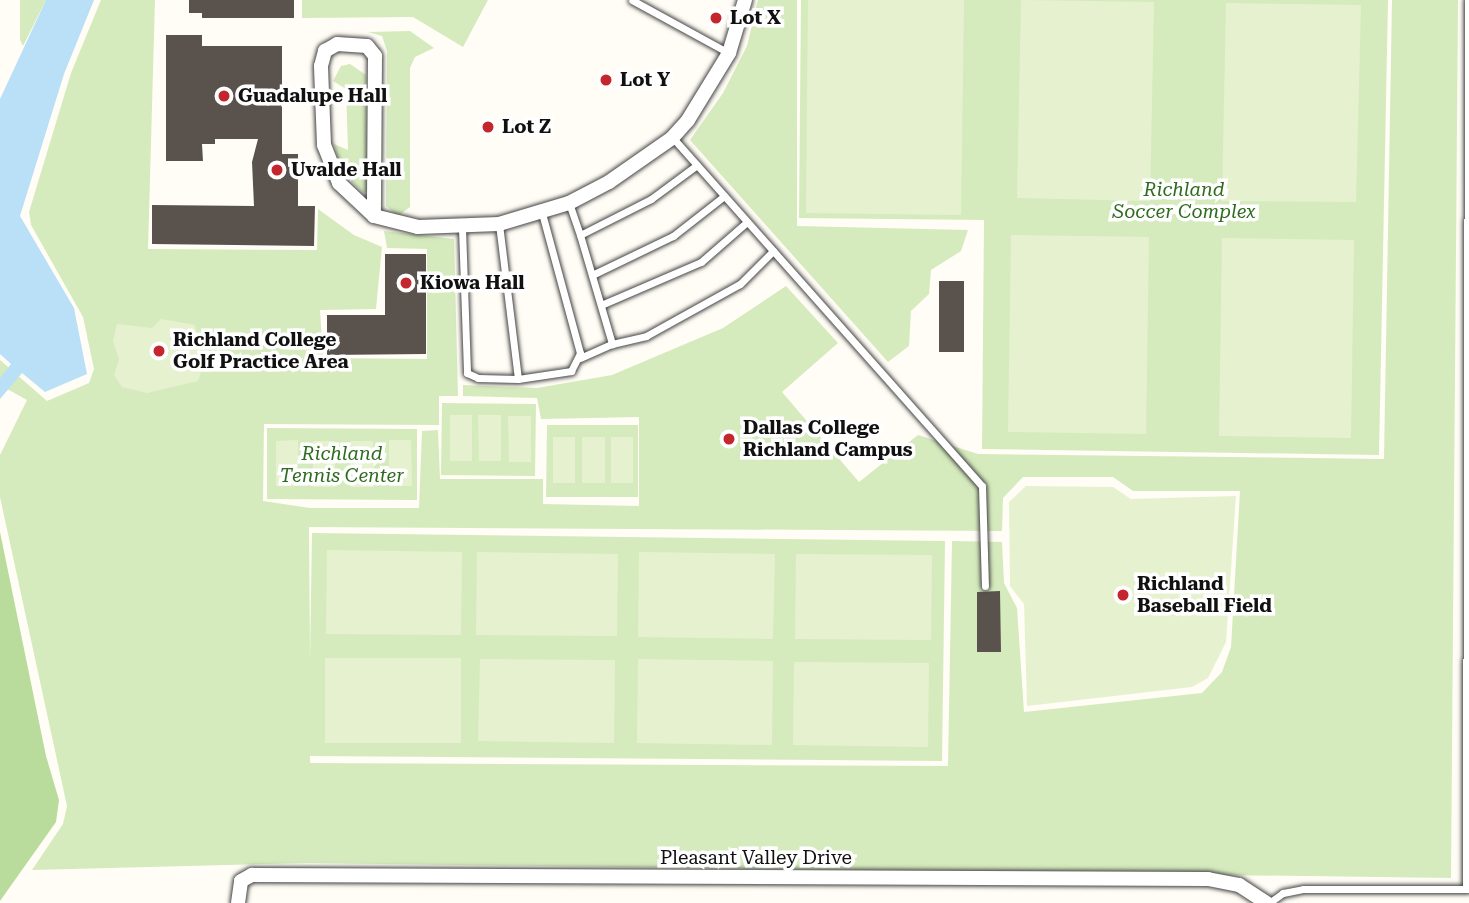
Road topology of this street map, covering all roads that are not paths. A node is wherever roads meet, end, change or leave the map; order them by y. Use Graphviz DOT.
graph roads {
  1 [pos="632,0"];
  2 [pos="745,0"];
  3 [pos="1468,0"];
  4 [pos="729,53"];
  5 [pos="672,138"];
  6 [pos="696,165"];
  7 [pos="724,196"];
  8 [pos="569,203"];
  9 [pos="542,213"];
  10 [pos="374,216"];
  11 [pos="747,222"];
  12 [pos="1469,222"];
  13 [pos="499,223"];
  14 [pos="462,228"];
  15 [pos="580,235"];
  16 [pos="773,251"];
  17 [pos="592,275"];
  18 [pos="601,305"];
  19 [pos="612,344"];
  20 [pos="580,358"];
  21 [pos="518,379"];
  22 [pos="985,586"];
  23 [pos="1467,889"];
  24 [pos="238,903"];
  25 [pos="1268,903"];
  1 -- 4 [label="lane"];
  2 -- 4 [label="street"];
  3 -- 12 [label="lane"];
  4 -- 5 [label="street"];
  5 -- 6 [label="lane"];
  5 -- 8 [label="street"];
  6 -- 7 [label="lane"];
  6 -- 15 [label="lane"];
  7 -- 11 [label="lane"];
  7 -- 17 [label="lane"];
  8 -- 9 [label="street"];
  8 -- 15 [label="lane"];
  9 -- 13 [label="street"];
  9 -- 20 [label="lane"];
  10 -- 10 [label="street"];
  10 -- 14 [label="street"];
  11 -- 16 [label="lane"];
  11 -- 18 [label="lane"];
  12 -- 23 [label="lane"];
  13 -- 14 [label="street"];
  13 -- 21 [label="lane"];
  14 -- 21 [label="lane"];
  15 -- 17 [label="lane"];
  16 -- 19 [label="lane"];
  16 -- 22 [label="lane"];
  17 -- 18 [label="lane"];
  18 -- 19 [label="lane"];
  19 -- 20 [label="lane"];
  20 -- 21 [label="lane"];
  23 -- 25 [label="lane"];
  24 -- 25 [label="street, Pleasant Valley Drive"];
}
